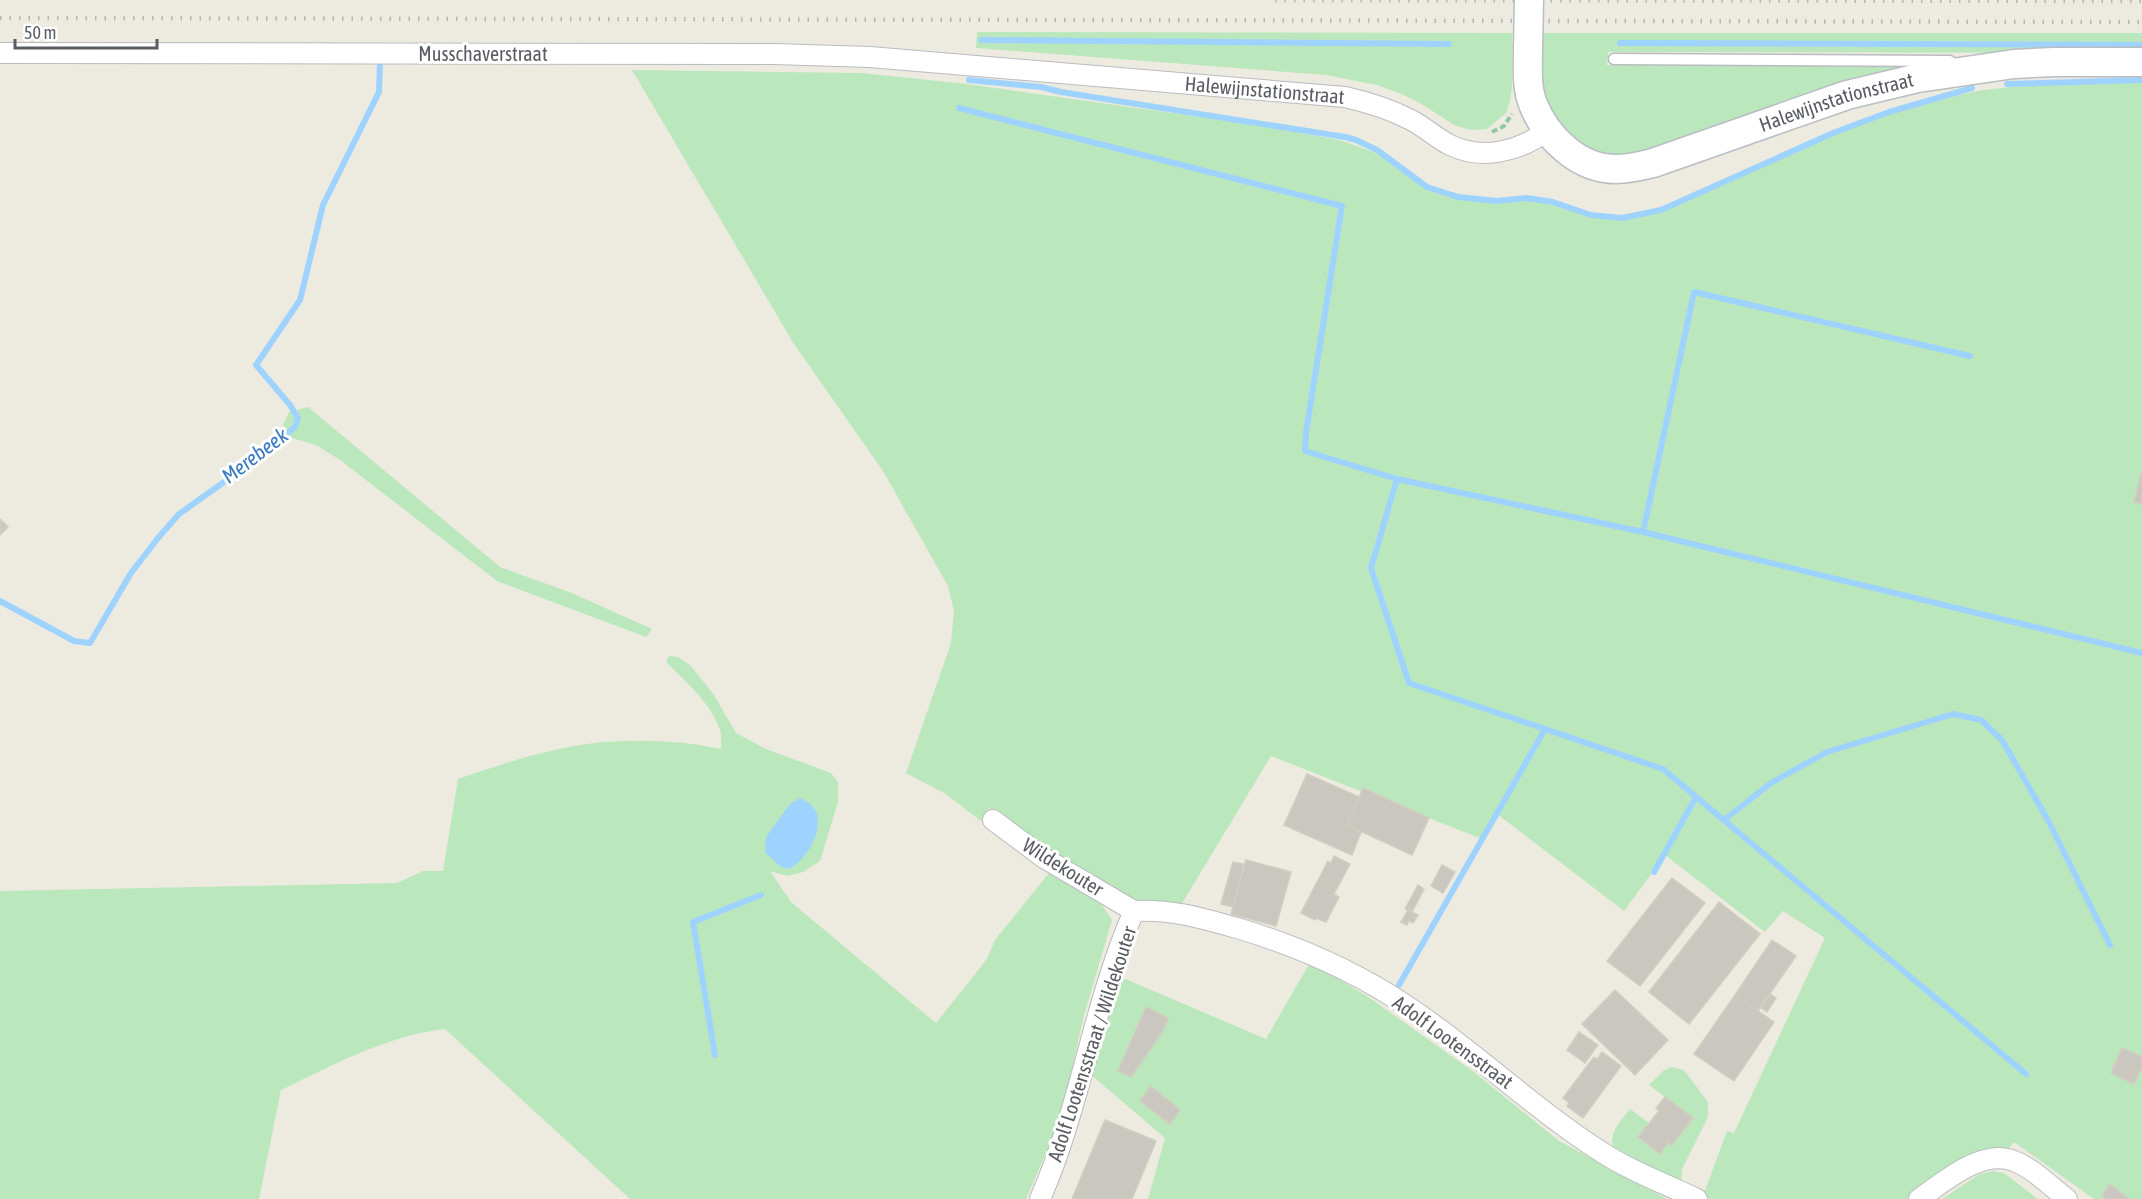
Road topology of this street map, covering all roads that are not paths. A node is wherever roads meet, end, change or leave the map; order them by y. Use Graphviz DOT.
graph roads {
  1 [pos="1529,0"];
  2 [pos="0,52"];
  3 [pos="1614,59"];
  4 [pos="2054,62"];
  5 [pos="2142,63"];
  6 [pos="966,65"];
  7 [pos="1547,131"];
  8 [pos="993,820"];
  9 [pos="1134,911"];
  10 [pos="1194,916"];
  11 [pos="1040,1199"];
  12 [pos="1697,1199"];
  13 [pos="1919,1199"];
  14 [pos="2067,1199"];
  1 -- 7 [label="street, Halewijnstationstraat, bridge"];
  2 -- 6 [label="street, Musschaverstraat"];
  3 -- 4 [label="lane"];
  4 -- 5 [label="street, Halewijnstationstraat"];
  4 -- 7 [label="street, Halewijnstationstraat"];
  6 -- 7 [label="street, Halewijnstationstraat"];
  8 -- 9 [label="street, Wildekouter"];
  9 -- 10 [label="street, Adolf Lootensstraat / Wildekouter"];
  9 -- 11 [label="street, Adolf Lootensstraat / Wildekouter"];
  10 -- 12 [label="street, Adolf Lootensstraat"];
  13 -- 14 [label="street"];
}
